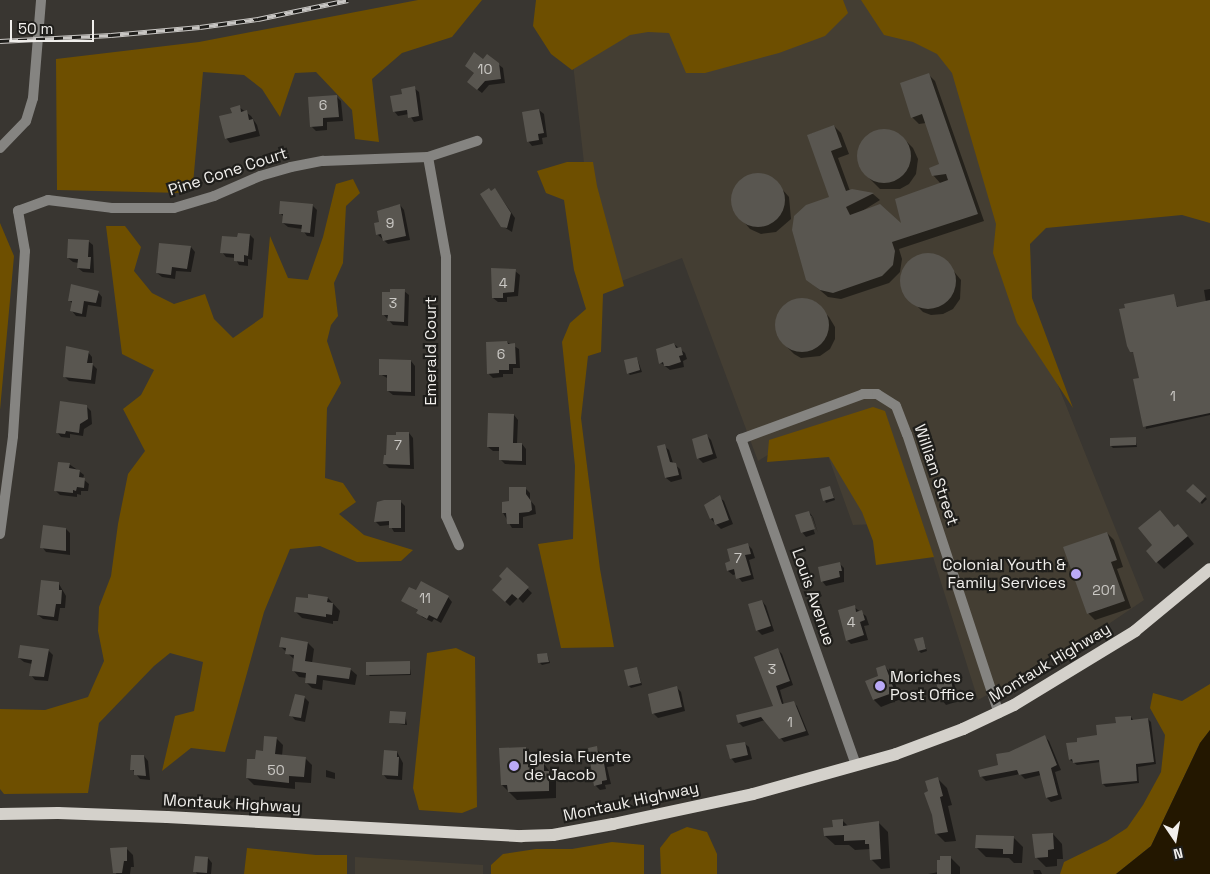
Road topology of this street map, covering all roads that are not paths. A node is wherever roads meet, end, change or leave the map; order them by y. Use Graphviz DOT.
graph roads {
  1 [pos="43,2"];
  2 [pos="477,141"];
  3 [pos="0,148"];
  4 [pos="428,157"];
  5 [pos="741,439"];
  6 [pos="0,534"];
  7 [pos="459,544"];
  8 [pos="1210,569"];
  9 [pos="999,713"];
  10 [pos="856,765"];
  11 [pos="0,814"];
  1 -- 3 [label="street"];
  2 -- 4 [label="street, Pine Cone Court"];
  4 -- 6 [label="street, Pine Cone Court"];
  4 -- 7 [label="street, Emerald Court"];
  5 -- 9 [label="street, William Street"];
  5 -- 10 [label="street, Louis Avenue"];
  8 -- 9 [label="main road, Montauk Highway"];
  9 -- 10 [label="main road, Montauk Highway"];
  10 -- 11 [label="main road, Montauk Highway"];
}
